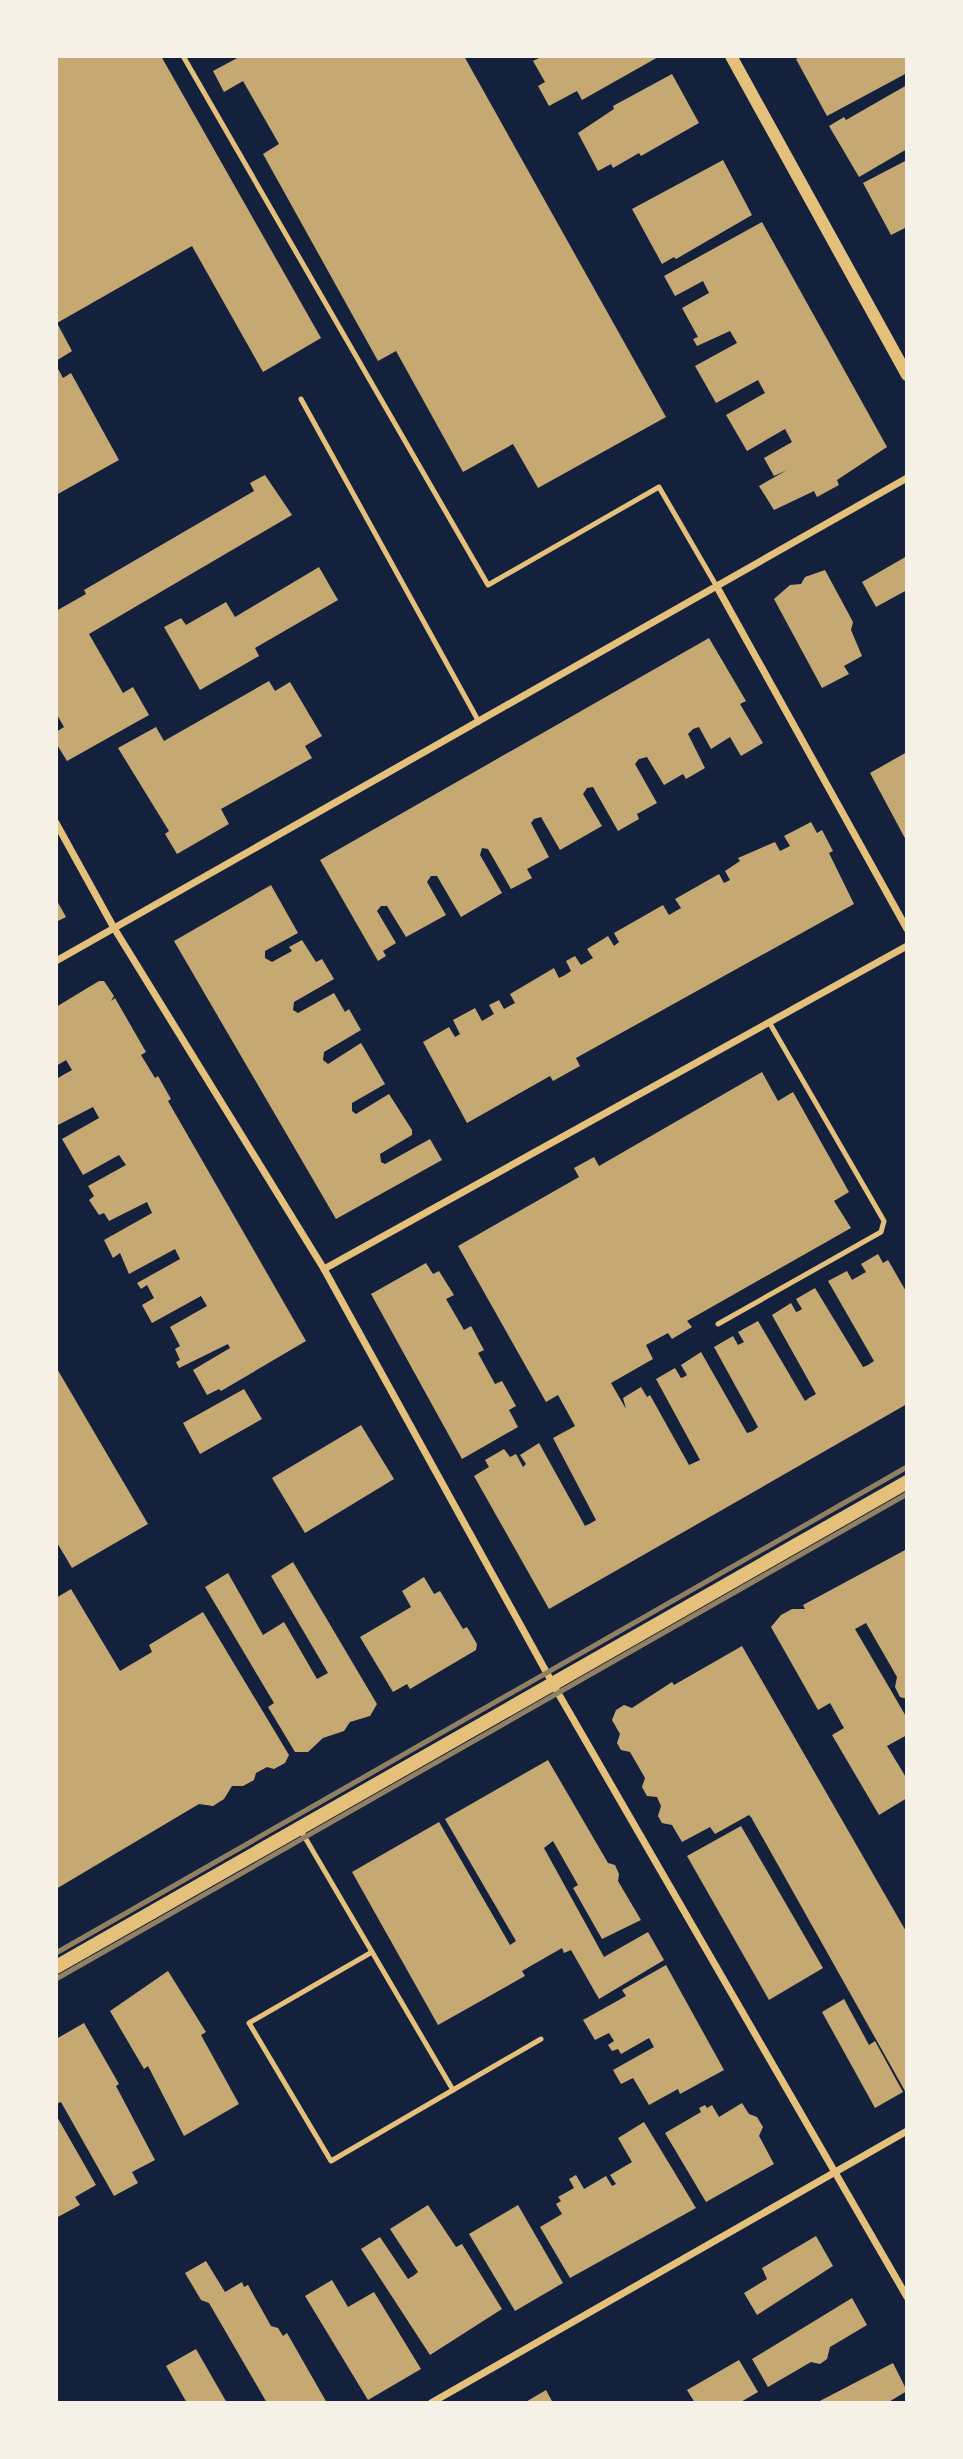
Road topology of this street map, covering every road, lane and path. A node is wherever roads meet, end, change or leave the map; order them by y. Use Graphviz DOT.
graph roads {
  1 [pos="183,56"];
  2 [pos="730,56"];
  3 [pos="907,375"];
  4 [pos="301,399"];
  5 [pos="907,478"];
  6 [pos="718,587"];
  7 [pos="480,722"];
  8 [pos="56,823"];
  9 [pos="114,928"];
  10 [pos="907,929"];
  11 [pos="907,946"];
  12 [pos="56,961"];
  13 [pos="769,1022"];
  14 [pos="324,1269"];
  15 [pos="718,1324"];
  16 [pos="907,1482"];
  17 [pos="554,1686"];
  18 [pos="300,1829"];
  19 [pos="372,1952"];
  20 [pos="56,1968"];
  21 [pos="541,2039"];
  22 [pos="453,2090"];
  23 [pos="907,2130"];
  24 [pos="834,2172"];
  25 [pos="907,2297"];
  26 [pos="431,2403"];
  1 -- 6 [label="lane"];
  2 -- 3 [label="street"];
  4 -- 7 [label="lane"];
  5 -- 6 [label="street"];
  6 -- 7 [label="street"];
  6 -- 10 [label="street"];
  7 -- 9 [label="street"];
  8 -- 9 [label="street"];
  9 -- 12 [label="street"];
  9 -- 14 [label="street"];
  11 -- 13 [label="street"];
  13 -- 14 [label="street"];
  13 -- 15 [label="lane"];
  14 -- 17 [label="street"];
  16 -- 17 [label="main road"];
  17 -- 18 [label="main road"];
  17 -- 24 [label="street"];
  18 -- 19 [label="lane"];
  18 -- 20 [label="main road"];
  19 -- 22 [label="lane"];
  19 -- 22 [label="lane"];
  21 -- 22 [label="lane"];
  23 -- 24 [label="street"];
  24 -- 25 [label="street"];
  24 -- 26 [label="street"];
}
